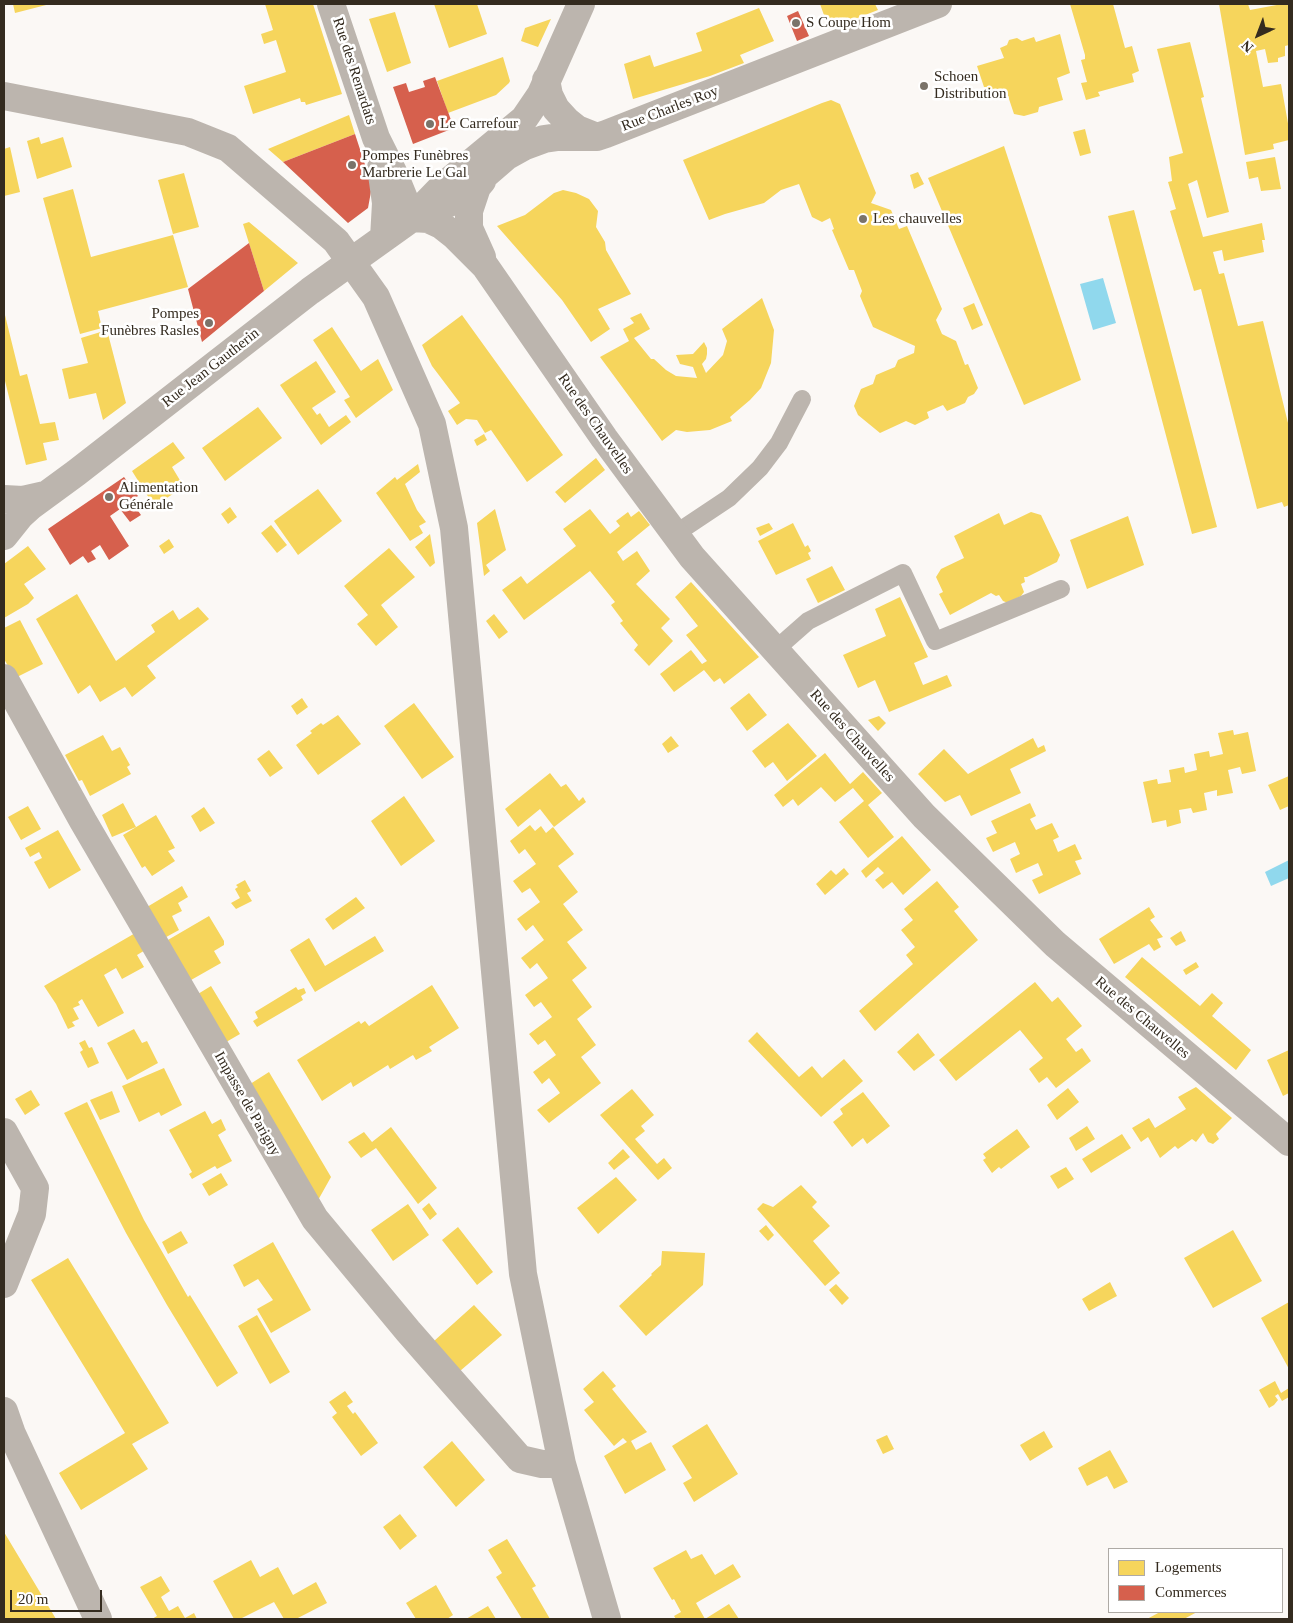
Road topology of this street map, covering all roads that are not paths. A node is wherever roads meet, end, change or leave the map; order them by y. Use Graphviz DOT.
graph roads {
  1 [pos="332,4"];
  2 [pos="580,4"];
  3 [pos="938,4"];
  4 [pos="546,80"];
  5 [pos="4,96"];
  6 [pos="597,137"];
  7 [pos="376,138"];
  8 [pos="507,156"];
  9 [pos="412,218"];
  10 [pos="384,238"];
  11 [pos="350,262"];
  12 [pos="485,266"];
  13 [pos="802,399"];
  14 [pos="45,495"];
  15 [pos="4,499"];
  16 [pos="4,528"];
  17 [pos="675,534"];
  18 [pos="1061,589"];
  19 [pos="775,650"];
  20 [pos="4,678"];
  21 [pos="4,1132"];
  22 [pos="1289,1142"];
  23 [pos="4,1284"];
  24 [pos="4,1411"];
  25 [pos="562,1464"];
  26 [pos="98,1619"];
  27 [pos="608,1619"];
  1 -- 7 [label="street, Rue des Renardats"];
  2 -- 4 [label="street"];
  3 -- 6 [label="street, Rue Charles Roy"];
  4 -- 6 [label="street"];
  4 -- 9 [label="street"];
  5 -- 11 [label="street"];
  6 -- 8 [label="street, Rue Charles Roy"];
  7 -- 9 [label="street, Rue des Renardats"];
  7 -- 10 [label="street, Rue des Renardats"];
  8 -- 9 [label="street, Rue Charles Roy"];
  8 -- 12 [label="street, Rue des Chauvelles"];
  9 -- 10 [label="street, Rue Jean Gautherin"];
  9 -- 12 [label="street, Rue des Chauvelles"];
  10 -- 11 [label="street, Rue Jean Gautherin"];
  11 -- 14 [label="street, Rue Jean Gautherin"];
  11 -- 25 [label="street"];
  12 -- 17 [label="street, Rue des Chauvelles"];
  13 -- 17 [label="lane"];
  14 -- 15 [label="street, Rue Jean Gautherin"];
  14 -- 16 [label="street"];
  17 -- 19 [label="street, Rue des Chauvelles"];
  18 -- 19 [label="lane"];
  19 -- 22 [label="street, Rue des Chauvelles"];
  20 -- 25 [label="street, Impasse de Parigny"];
  21 -- 23 [label="street"];
  24 -- 26 [label="street"];
  25 -- 27 [label="street"];
}
